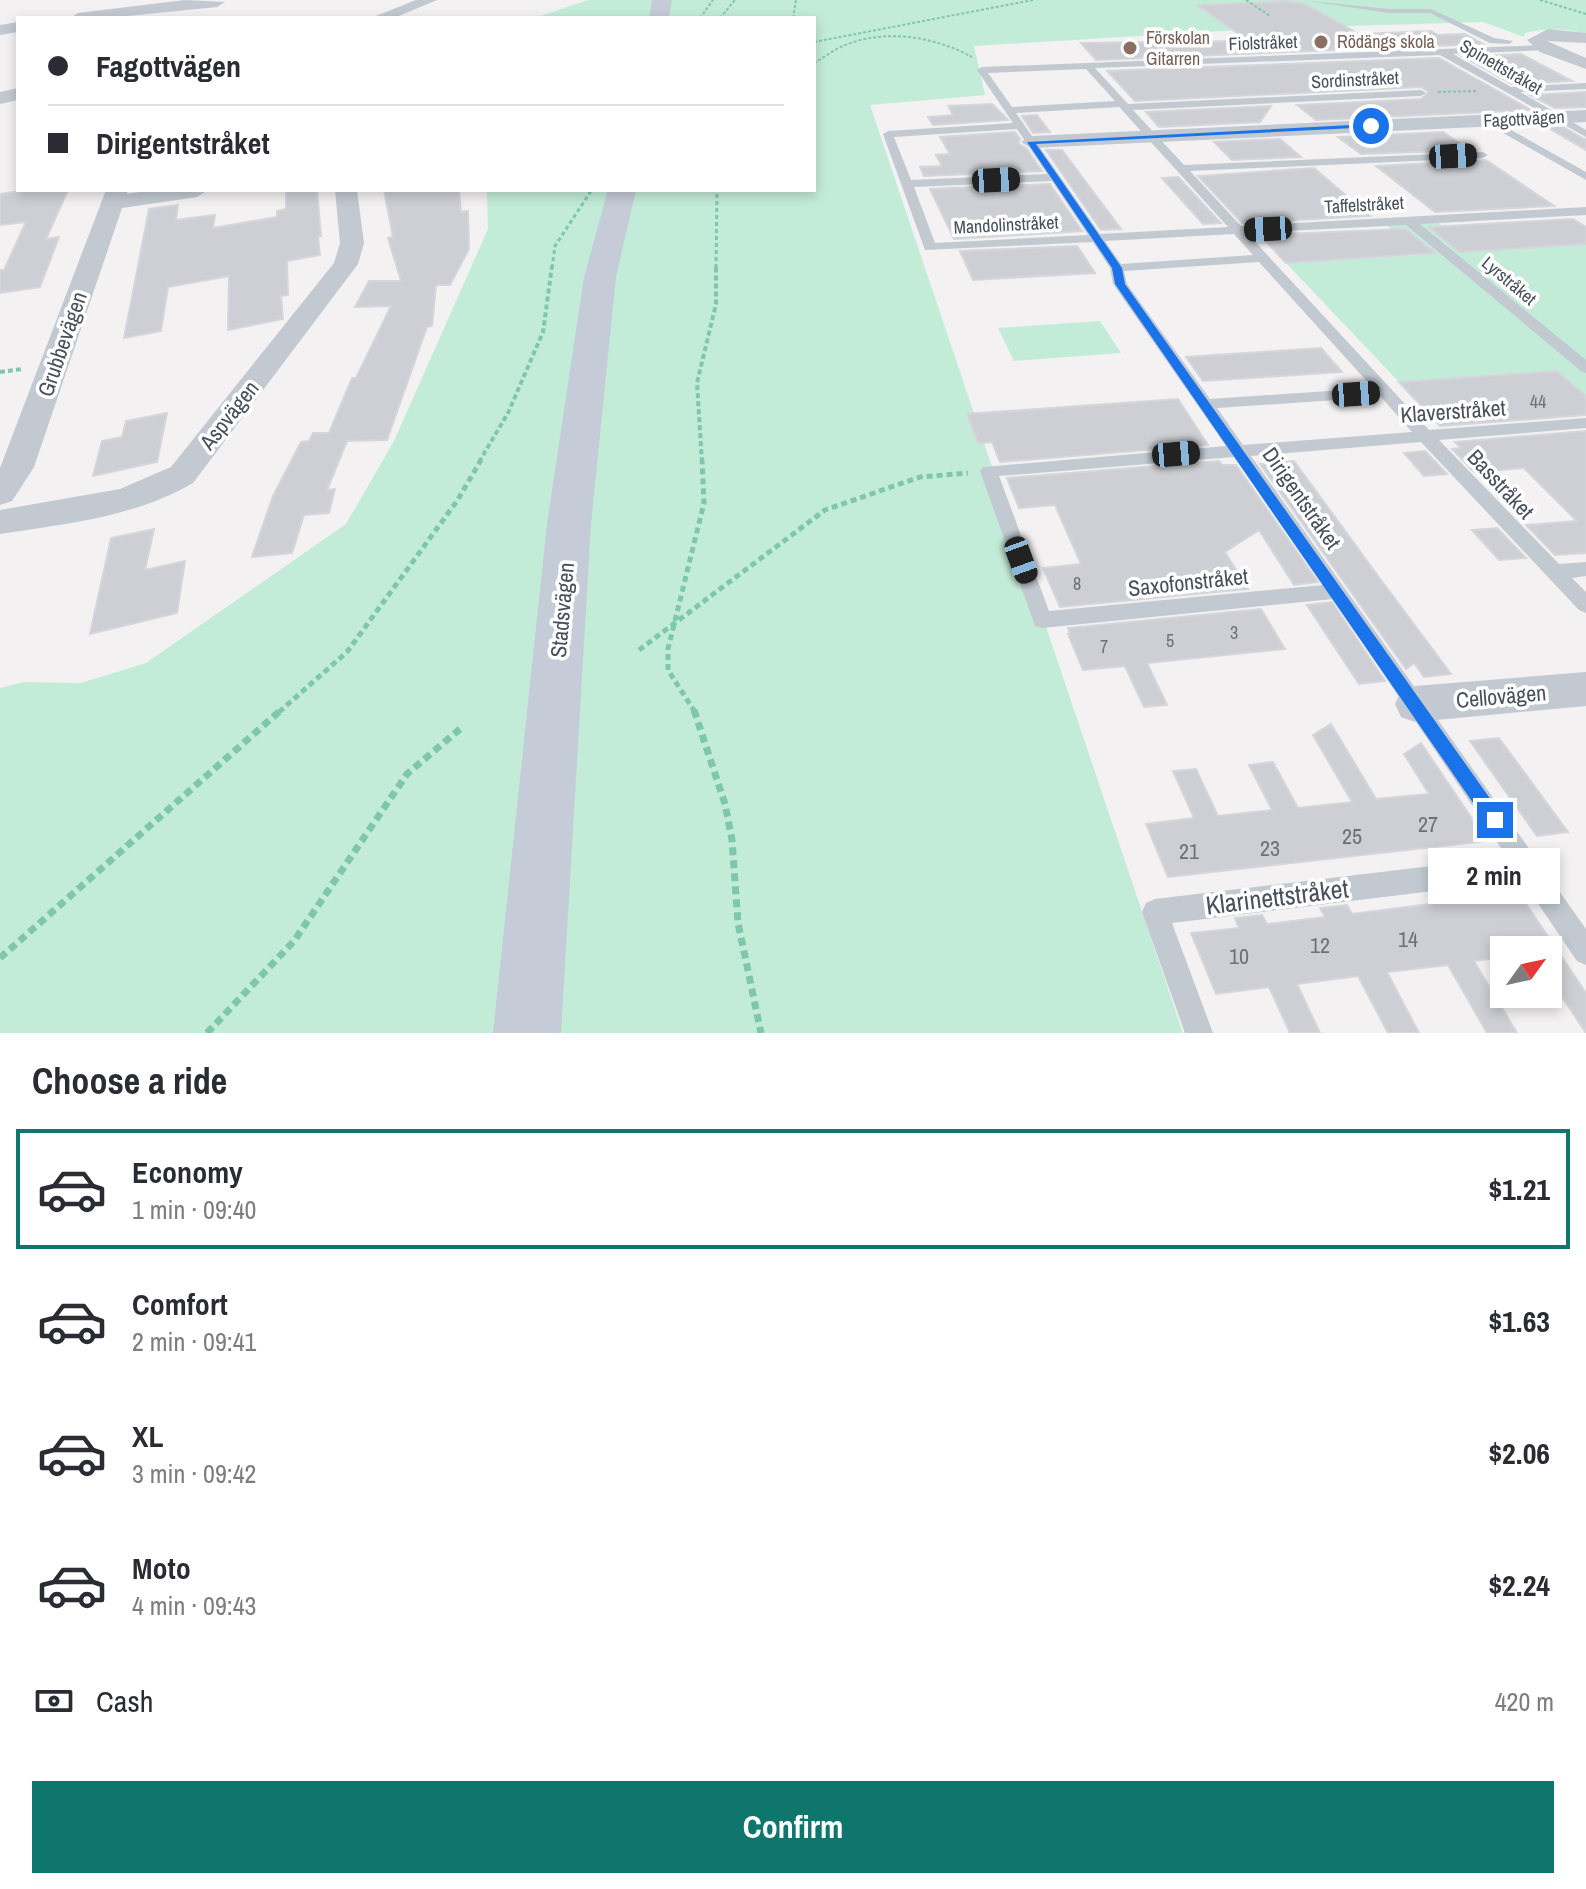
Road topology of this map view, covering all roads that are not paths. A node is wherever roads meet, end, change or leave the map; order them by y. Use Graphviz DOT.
graph roads {
  1 [pos="430,0"];
  2 [pos="1305,0"];
  3 [pos="219,1"];
  4 [pos="112,15"];
  5 [pos="198,16"];
  6 [pos="385,16"];
  7 [pos="1586,38"];
  8 [pos="1540,44"];
  9 [pos="1442,52"];
  10 [pos="1586,64"];
  11 [pos="1089,67"];
  12 [pos="982,70"];
  13 [pos="1586,86"];
  14 [pos="1509,90"];
  15 [pos="1421,93"];
  16 [pos="1124,106"];
  17 [pos="1009,110"];
  18 [pos="1586,116"];
  19 [pos="1557,117"];
  20 [pos="1488,120"];
  21 [pos="1026,134"];
  22 [pos="1586,134"];
  23 [pos="1153,137"];
  24 [pos="1548,144"];
  25 [pos="1483,155"];
  26 [pos="1586,165"];
  27 [pos="1182,168"];
  28 [pos="1055,177"];
  29 [pos="1586,177"];
  30 [pos="906,184"];
  31 [pos="174,192"];
  32 [pos="346,192"];
  33 [pos="621,192"];
  34 [pos="115,197"];
  35 [pos="1586,211"];
  36 [pos="1569,212"];
  37 [pos="1409,221"];
  38 [pos="1586,223"];
  39 [pos="1239,231"];
  40 [pos="1097,239"];
  41 [pos="1264,258"];
  42 [pos="1117,268"];
  43 [pos="1586,368"];
  44 [pos="1386,392"];
  45 [pos="1204,404"];
  46 [pos="1586,423"];
  47 [pos="1425,436"];
  48 [pos="1238,449"];
  49 [pos="0,493"];
  50 [pos="0,522"];
  51 [pos="1586,569"];
  52 [pos="1555,572"];
  53 [pos="1338,591"];
  54 [pos="1586,605"];
  55 [pos="1042,620"];
  56 [pos="1586,689"];
  57 [pos="1415,704"];
  58 [pos="1527,867"];
  59 [pos="1586,952"];
  60 [pos="527,1033"];
  61 [pos="1199,1033"];
  1 -- 6 [label="street"];
  2 -- 8 [label="lane"];
  3 -- 4 [label="street"];
  3 -- 5 [label="street"];
  7 -- 8 [label="street"];
  8 -- 9 [label="lane, Fiolstråket"];
  8 -- 10 [label="street"];
  9 -- 11 [label="lane, Fiolstråket"];
  9 -- 14 [label="lane, Spinettstråket"];
  11 -- 12 [label="lane, Fiolstråket"];
  11 -- 16 [label="lane, Basstråket"];
  12 -- 17 [label="lane, Dirigentstråket"];
  13 -- 14 [label="lane"];
  14 -- 19 [label="lane, Spinettstråket"];
  15 -- 16 [label="lane, Sordinstråket"];
  16 -- 17 [label="lane, Sordinstråket"];
  16 -- 23 [label="lane, Basstråket"];
  17 -- 21 [label="lane, Dirigentstråket"];
  18 -- 19 [label="street, Fagottvägen"];
  19 -- 20 [label="street, Fagottvägen"];
  19 -- 22 [label="lane, Spinettstråket"];
  20 -- 23 [label="street, Fagottvägen"];
  20 -- 29 [label="lane"];
  21 -- 23 [label="street, Fagottvägen"];
  21 -- 28 [label="lane, Dirigentstråket"];
  21 -- 30 [label="lane, Mandolinstråket"];
  23 -- 27 [label="lane, Basstråket"];
  24 -- 26 [label="lane"];
  25 -- 27 [label="lane"];
  27 -- 39 [label="lane, Basstråket"];
  28 -- 30 [label="lane"];
  28 -- 40 [label="lane, Dirigentstråket"];
  30 -- 40 [label="lane, Mandolinstråket"];
  31 -- 34 [label="street"];
  32 -- 50 [label="street, Aspvägen"];
  33 -- 60 [label="main road, Stadsvägen"];
  34 -- 49 [label="street, Grubbevägen"];
  35 -- 36 [label="lane, Taffelstråket"];
  36 -- 37 [label="lane, Taffelstråket"];
  36 -- 38 [label="lane"];
  37 -- 39 [label="lane, Taffelstråket"];
  37 -- 43 [label="lane, Lyrstråket"];
  39 -- 40 [label="lane, Taffelstråket"];
  39 -- 41 [label="lane, Basstråket"];
  40 -- 42 [label="lane, Dirigentstråket"];
  41 -- 42 [label="lane"];
  41 -- 44 [label="lane, Basstråket"];
  42 -- 45 [label="lane, Dirigentstråket"];
  44 -- 45 [label="lane"];
  44 -- 47 [label="lane, Basstråket"];
  45 -- 48 [label="lane, Dirigentstråket"];
  46 -- 47 [label="lane, Klaverstråket"];
  47 -- 48 [label="lane, Klaverstråket"];
  47 -- 52 [label="lane, Basstråket"];
  48 -- 53 [label="lane, Dirigentstråket"];
  48 -- 55 [label="lane, Klaverstråket"];
  51 -- 52 [label="lane"];
  52 -- 54 [label="lane, Basstråket"];
  53 -- 55 [label="lane, Saxofonstråket"];
  53 -- 57 [label="lane, Dirigentstråket"];
  56 -- 57 [label="street, Cellovägen"];
  57 -- 58 [label="lane, Dirigentstråket"];
  58 -- 59 [label="lane, Dirigentstråket"];
  58 -- 61 [label="lane, Klarinettstråket"];
}
